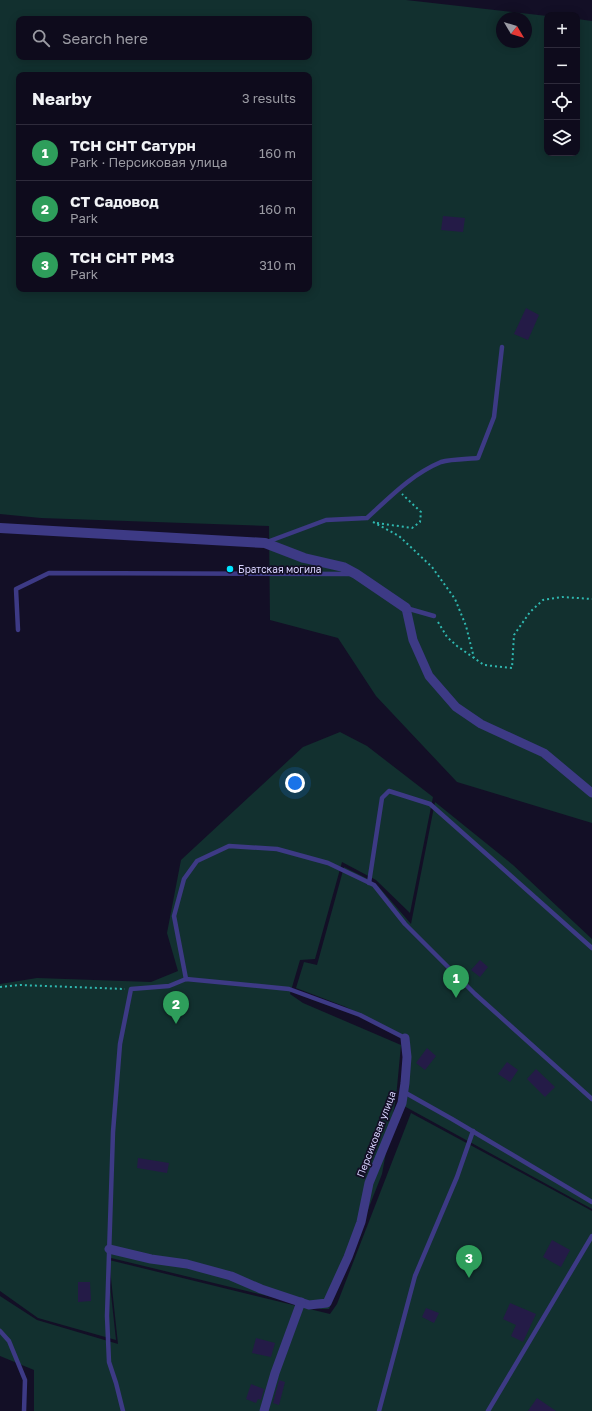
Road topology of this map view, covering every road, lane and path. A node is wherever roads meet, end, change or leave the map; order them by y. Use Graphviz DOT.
graph roads {
  1 [pos="502,347"];
  2 [pos="398,490"];
  3 [pos="367,518"];
  4 [pos="376,523"];
  5 [pos="0,528"];
  6 [pos="265,543"];
  7 [pos="356,574"];
  8 [pos="592,599"];
  9 [pos="406,608"];
  10 [pos="434,616"];
  11 [pos="18,630"];
  12 [pos="474,658"];
  13 [pos="592,793"];
  14 [pos="369,883"];
  15 [pos="592,948"];
  16 [pos="186,979"];
  17 [pos="0,987"];
  18 [pos="131,990"];
  19 [pos="405,1038"];
  20 [pos="404,1092"];
  21 [pos="592,1099"];
  22 [pos="473,1132"];
  23 [pos="592,1202"];
  24 [pos="592,1236"];
  25 [pos="109,1249"];
  26 [pos="301,1302"];
  27 [pos="0,1331"];
  28 [pos="24,1411"];
  29 [pos="122,1411"];
  30 [pos="264,1411"];
  31 [pos="379,1411"];
  32 [pos="488,1411"];
  1 -- 2 [label="lane"];
  2 -- 3 [label="lane"];
  2 -- 4 [label="path"];
  3 -- 4 [label="path"];
  3 -- 6 [label="lane"];
  4 -- 12 [label="path"];
  5 -- 6 [label="street"];
  6 -- 7 [label="street"];
  7 -- 9 [label="street"];
  7 -- 11 [label="lane"];
  8 -- 12 [label="path"];
  9 -- 10 [label="lane"];
  9 -- 13 [label="street"];
  10 -- 12 [label="path"];
  14 -- 15 [label="lane"];
  14 -- 16 [label="lane"];
  14 -- 21 [label="lane"];
  16 -- 18 [label="lane"];
  16 -- 19 [label="lane"];
  17 -- 18 [label="path"];
  18 -- 25 [label="lane"];
  19 -- 20 [label="street, Персиковая улица"];
  20 -- 22 [label="lane"];
  20 -- 26 [label="street, Персиковая улица"];
  22 -- 23 [label="lane"];
  22 -- 31 [label="lane"];
  24 -- 32 [label="lane"];
  25 -- 26 [label="street"];
  25 -- 29 [label="lane"];
  26 -- 30 [label="street"];
  27 -- 28 [label="lane"];
}
